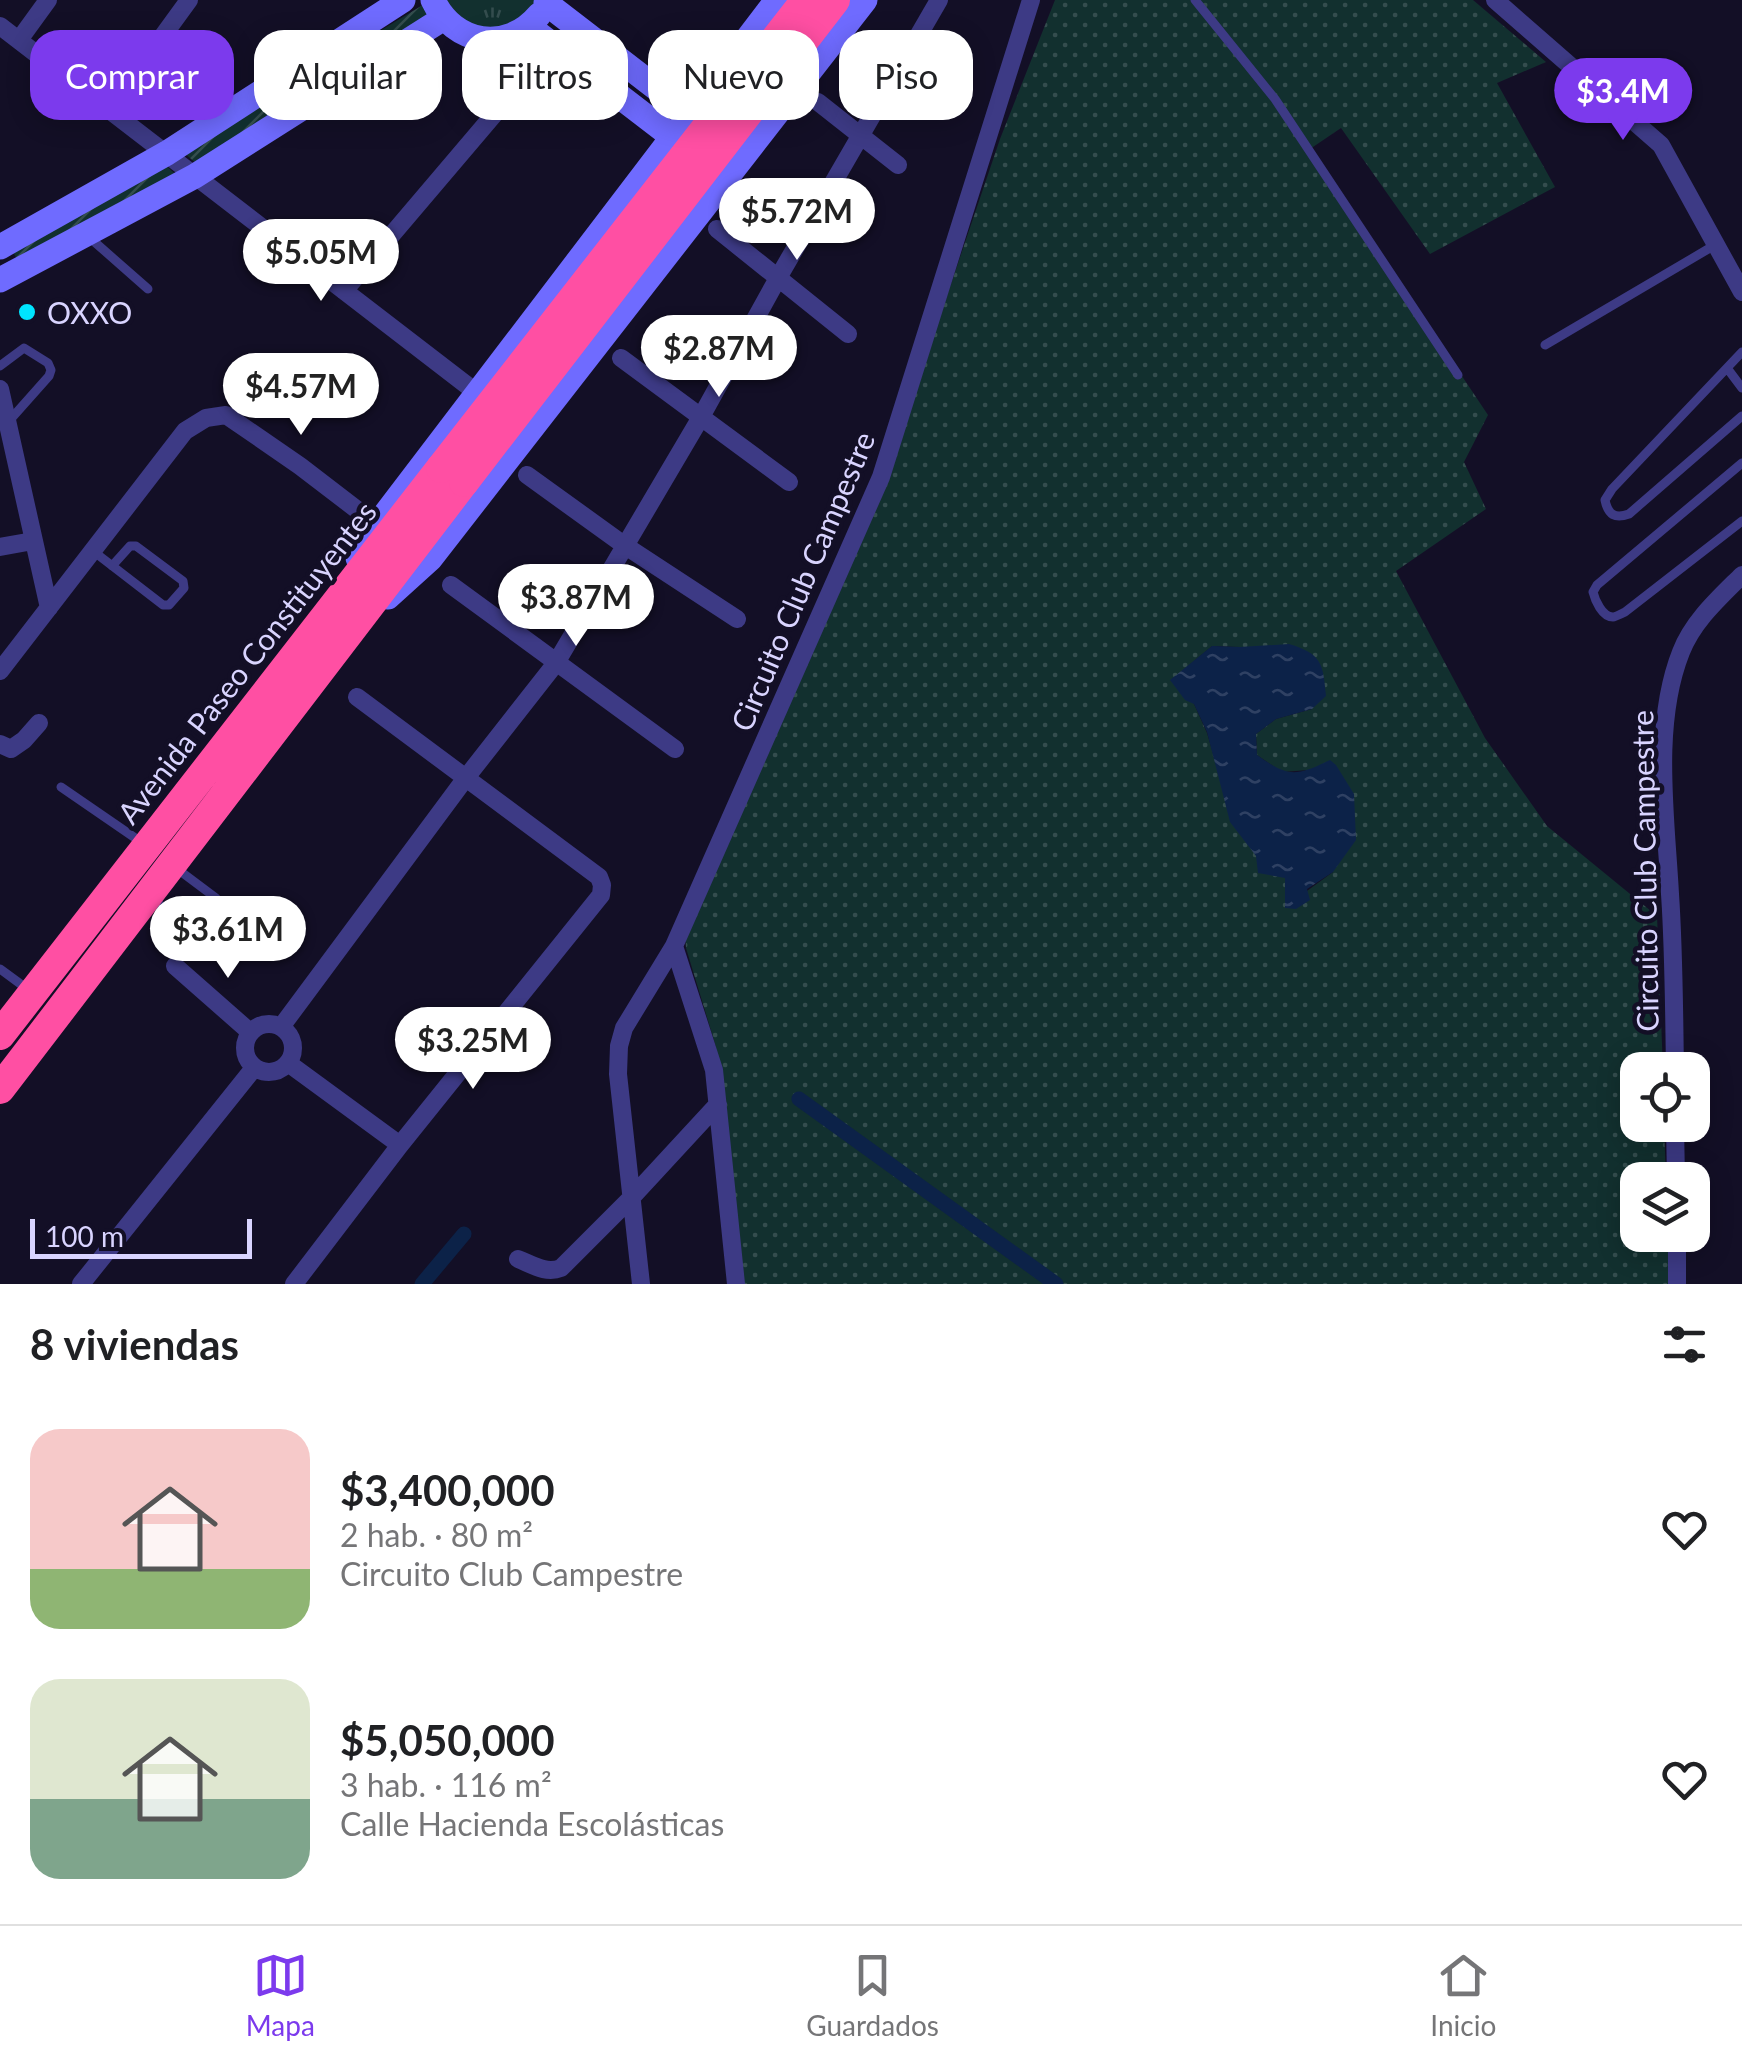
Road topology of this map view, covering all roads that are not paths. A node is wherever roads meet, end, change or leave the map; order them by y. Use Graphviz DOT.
graph roads {
  1 [pos="48,0"];
  2 [pos="189,0"];
  3 [pos="403,0"];
  4 [pos="777,0"];
  5 [pos="806,0"];
  6 [pos="835,0"];
  7 [pos="864,0"];
  8 [pos="940,0"];
  9 [pos="1031,0"];
  10 [pos="1195,0"];
  11 [pos="1495,0"];
  12 [pos="547,1"];
  13 [pos="439,9"];
  14 [pos="0,26"];
  15 [pos="528,26"];
  16 [pos="167,30"];
  17 [pos="533,30"];
  18 [pos="754,30"];
  19 [pos="18,40"];
  20 [pos="30,49"];
  21 [pos="648,81"];
  22 [pos="628,103"];
  23 [pos="819,103"];
  24 [pos="122,120"];
  25 [pos="489,120"];
  26 [pos="685,120"];
  27 [pos="862,134"];
  28 [pos="672,137"];
  29 [pos="167,153"];
  30 [pos="898,165"];
  31 [pos="195,176"];
  32 [pos="726,178"];
  33 [pos="717,228"];
  34 [pos="86,234"];
  35 [pos="1716,244"];
  36 [pos="1,245"];
  37 [pos="9,275"];
  38 [pos="778,278"];
  39 [pos="148,288"];
  40 [pos="344,292"];
  41 [pos="1742,292"];
  42 [pos="848,334"];
  43 [pos="1545,345"];
  44 [pos="1741,354"];
  45 [pos="621,358"];
  46 [pos="0,366"];
  47 [pos="1727,368"];
  48 [pos="1458,374"];
  49 [pos="1742,388"];
  50 [pos="0,389"];
  51 [pos="478,393"];
  52 [pos="702,416"];
  53 [pos="1742,416"];
  54 [pos="4,424"];
  55 [pos="1742,463"];
  56 [pos="452,475"];
  57 [pos="527,475"];
  58 [pos="789,482"];
  59 [pos="1742,521"];
  60 [pos="377,525"];
  61 [pos="34,541"];
  62 [pos="624,545"];
  63 [pos="0,547"];
  64 [pos="93,552"];
  65 [pos="112,566"];
  66 [pos="1742,575"];
  67 [pos="452,584"];
  68 [pos="49,608"];
  69 [pos="737,619"];
  70 [pos="336,625"];
  71 [pos="556,664"];
  72 [pos="0,672"];
  73 [pos="357,697"];
  74 [pos="38,723"];
  75 [pos="0,744"];
  76 [pos="675,749"];
  77 [pos="466,780"];
  78 [pos="61,787"];
  79 [pos="147,846"];
  80 [pos="172,865"];
  81 [pos="148,896"];
  82 [pos="674,946"];
  83 [pos="175,966"];
  84 [pos="0,969"];
  85 [pos="32,993"];
  86 [pos="68,1002"];
  87 [pos="281,1026"];
  88 [pos="250,1032"];
  89 [pos="0,1036"];
  90 [pos="1675,1052"];
  91 [pos="288,1064"];
  92 [pos="254,1068"];
  93 [pos="0,1089"];
  94 [pos="0,1103"];
  95 [pos="718,1104"];
  96 [pos="400,1144"];
  97 [pos="633,1196"];
  98 [pos="1676,1252"];
  99 [pos="518,1259"];
  100 [pos="81,1284"];
  101 [pos="294,1284"];
  102 [pos="641,1284"];
  103 [pos="736,1284"];
  104 [pos="1677,1284"];
  1 -- 19 [label="street"];
  2 -- 16 [label="street"];
  3 -- 29 [label="main road"];
  4 -- 18 [label="main road"];
  5 -- 56 [label="highway, Avenida Paseo Constituyentes, bridge"];
  6 -- 56 [label="highway, Avenida Paseo Constituyentes, bridge"];
  7 -- 32 [label="main road"];
  8 -- 27 [label="street"];
  9 -- 82 [label="street, Circuito Club Campestre"];
  10 -- 48 [label="lane"];
  11 -- 35 [label="street"];
  12 -- 15 [label="main road"];
  12 -- 21 [label="main road"];
  13 -- 15 [label="main road"];
  13 -- 31 [label="main road"];
  14 -- 19 [label="street"];
  15 -- 17 [label="main road"];
  19 -- 20 [label="street"];
  22 -- 28 [label="main road"];
  23 -- 27 [label="street"];
  24 -- 29 [label="street"];
  25 -- 40 [label="street"];
  26 -- 28 [label="main road"];
  27 -- 30 [label="street"];
  27 -- 38 [label="street"];
  28 -- 32 [label="main road"];
  28 -- 51 [label="main road"];
  29 -- 31 [label="street"];
  29 -- 36 [label="main road"];
  31 -- 34 [label="main road"];
  31 -- 40 [label="street"];
  32 -- 70 [label="main road"];
  33 -- 38 [label="street"];
  34 -- 37 [label="main road"];
  34 -- 39 [label="lane"];
  35 -- 41 [label="street"];
  35 -- 43 [label="lane"];
  36 -- 37 [label="street"];
  38 -- 42 [label="street"];
  38 -- 52 [label="street"];
  40 -- 51 [label="street"];
  44 -- 47 [label="lane"];
  45 -- 52 [label="street"];
  46 -- 54 [label="lane"];
  47 -- 49 [label="lane"];
  47 -- 53 [label="lane"];
  50 -- 54 [label="street"];
  51 -- 60 [label="main road"];
  52 -- 58 [label="street"];
  52 -- 62 [label="street"];
  54 -- 61 [label="street"];
  55 -- 59 [label="lane"];
  56 -- 70 [label="highway, Avenida Paseo Constituyentes"];
  57 -- 62 [label="street"];
  60 -- 64 [label="street"];
  60 -- 70 [label="main road"];
  61 -- 63 [label="street"];
  61 -- 68 [label="street"];
  62 -- 69 [label="street"];
  62 -- 71 [label="street"];
  64 -- 65 [label="lane"];
  64 -- 68 [label="street"];
  65 -- 65 [label="lane"];
  66 -- 90 [label="street, Circuito Club Campestre"];
  67 -- 71 [label="street"];
  68 -- 72 [label="street"];
  70 -- 79 [label="highway, Avenida Paseo Constituyentes"];
  70 -- 80 [label="highway, Avenida Paseo Constituyentes"];
  71 -- 76 [label="street"];
  71 -- 77 [label="street"];
  73 -- 77 [label="street"];
  74 -- 75 [label="street"];
  77 -- 87 [label="street"];
  77 -- 96 [label="street"];
  78 -- 79 [label="lane"];
  79 -- 85 [label="highway, Avenida Paseo Constituyentes"];
  80 -- 81 [label="highway, Avenida Paseo Constituyentes"];
  80 -- 81 [label="lane"];
  81 -- 86 [label="highway, Avenida Paseo Constituyentes"];
  82 -- 95 [label="street"];
  82 -- 97 [label="street, Circuito Club Campestre"];
  83 -- 88 [label="street"];
  84 -- 85 [label="lane"];
  85 -- 89 [label="highway, Avenida Paseo Constituyentes"];
  86 -- 93 [label="highway, Avenida Paseo Constituyentes"];
  86 -- 94 [label="main road, Avenida Paseo Constituyentes"];
  87 -- 88 [label="street"];
  87 -- 91 [label="street"];
  88 -- 92 [label="street"];
  91 -- 92 [label="street"];
  91 -- 96 [label="street"];
  92 -- 100 [label="street"];
  95 -- 97 [label="street"];
  95 -- 103 [label="street"];
  96 -- 101 [label="street"];
  97 -- 99 [label="street"];
  97 -- 102 [label="street, Circuito Club Campestre"];
  98 -- 104 [label="street"];
}
